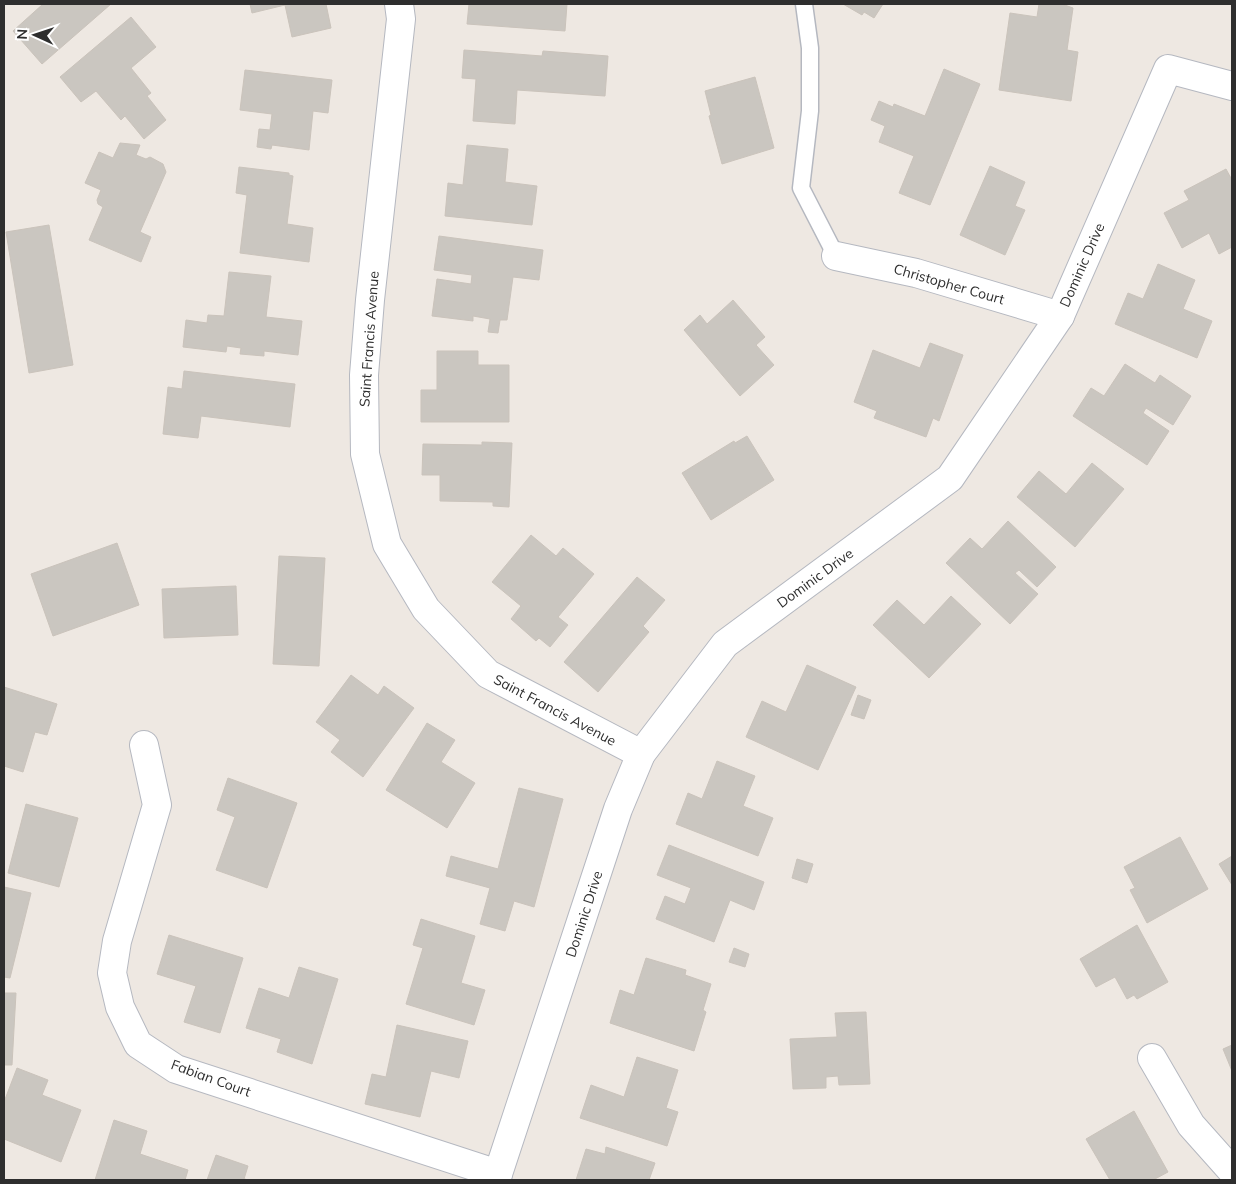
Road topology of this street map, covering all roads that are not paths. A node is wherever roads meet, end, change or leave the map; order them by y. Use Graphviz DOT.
graph roads {
  1 [pos="399,4"];
  2 [pos="804,4"];
  3 [pos="1232,86"];
  4 [pos="836,256"];
  5 [pos="1060,316"];
  6 [pos="144,745"];
  7 [pos="641,754"];
  8 [pos="1152,1058"];
  9 [pos="1232,1172"];
  10 [pos="497,1177"];
  1 -- 7 [label="street, Saint Francis Avenue"];
  2 -- 4 [label="lane"];
  3 -- 5 [label="street, Dominic Drive"];
  4 -- 5 [label="street, Christopher Court"];
  5 -- 7 [label="street, Dominic Drive"];
  6 -- 10 [label="street, Fabian Court"];
  7 -- 10 [label="street, Dominic Drive"];
  8 -- 9 [label="street"];
}
